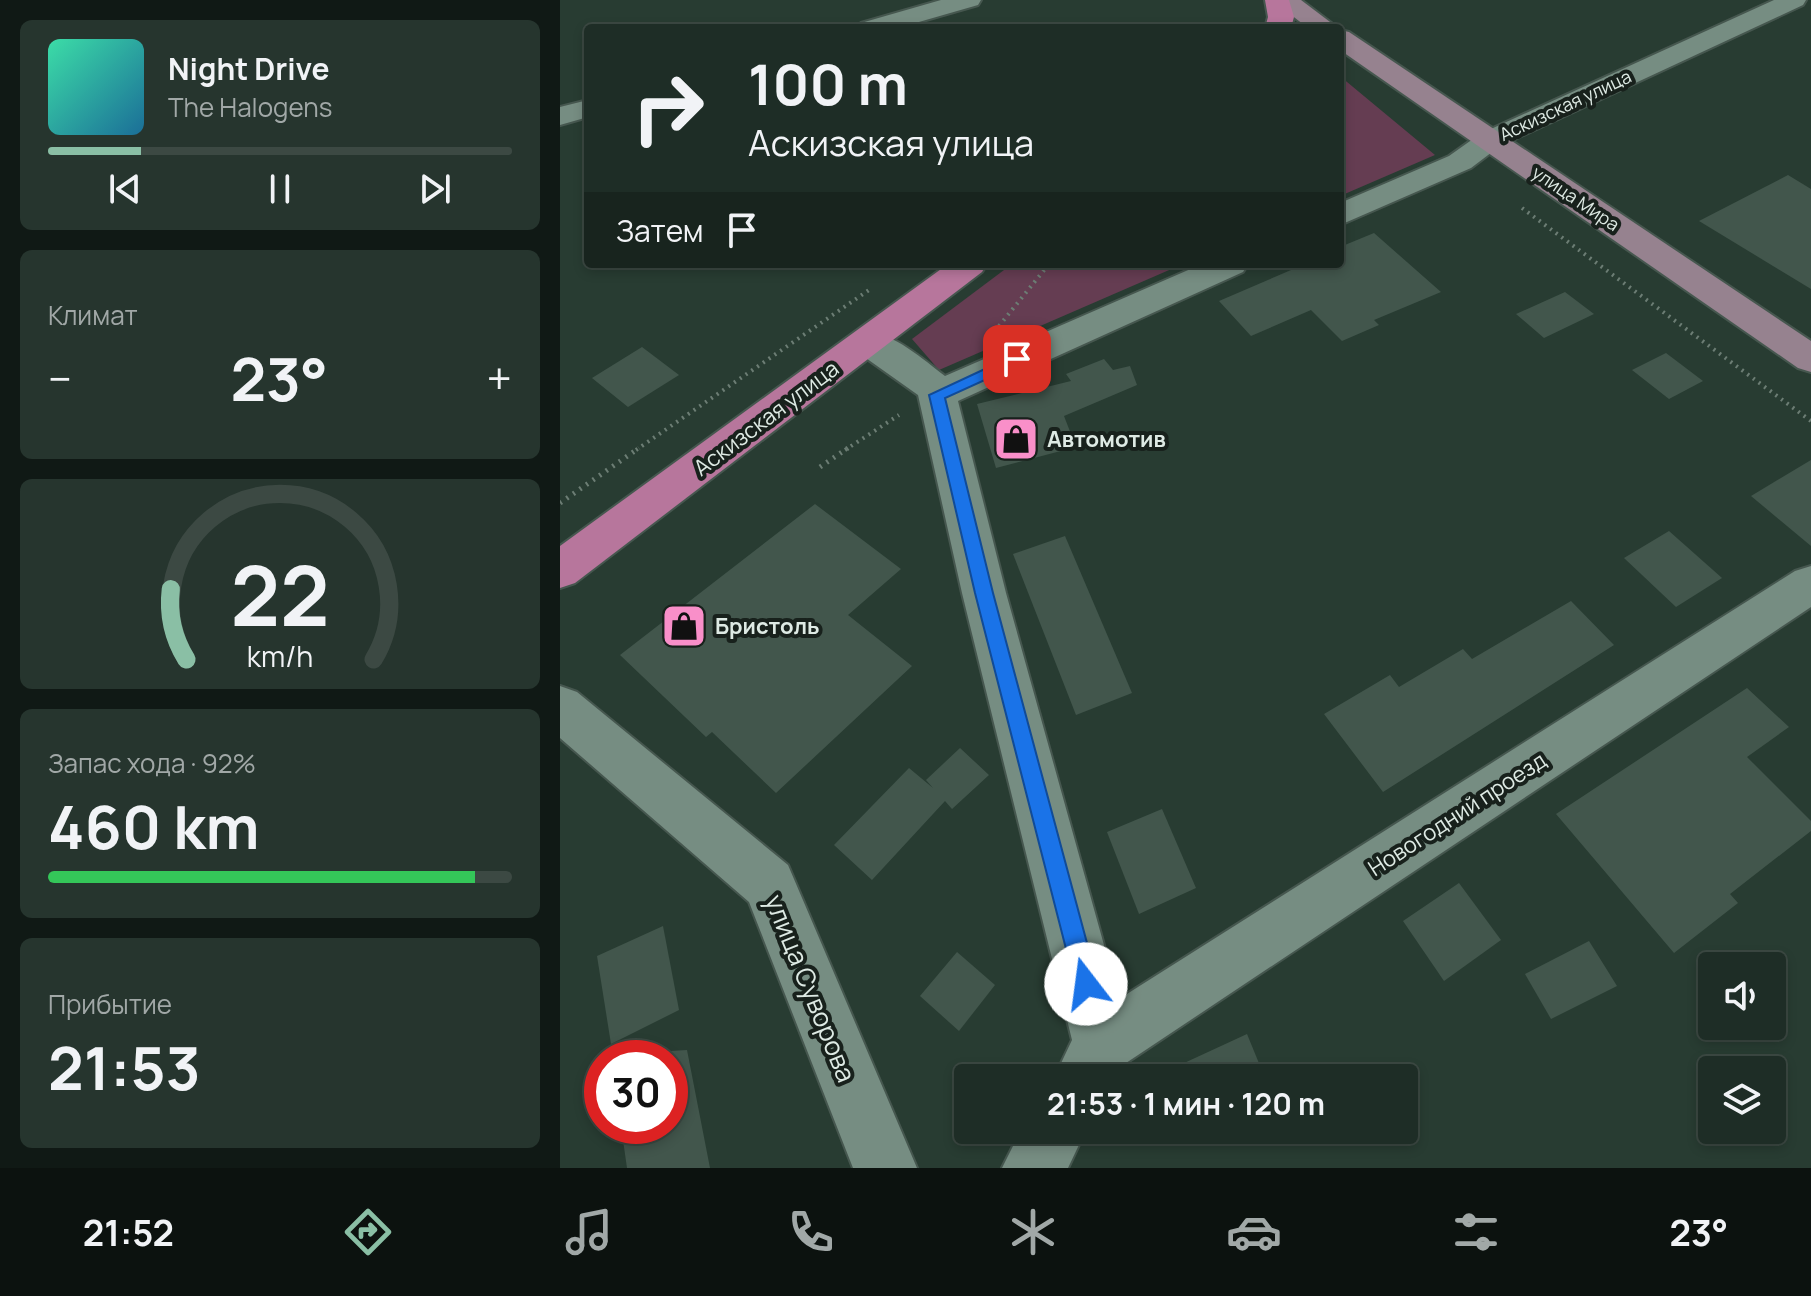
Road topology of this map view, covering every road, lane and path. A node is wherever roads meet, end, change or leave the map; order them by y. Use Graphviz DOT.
graph roads {
  1 [pos="969,0"];
  2 [pos="1277,0"];
  3 [pos="1284,0"];
  4 [pos="1789,2"];
  5 [pos="1811,15"];
  6 [pos="884,24"];
  7 [pos="1279,24"];
  8 [pos="1319,24"];
  9 [pos="1348,48"];
  10 [pos="584,109"];
  11 [pos="560,116"];
  12 [pos="1490,140"];
  13 [pos="1522,208"];
  14 [pos="1344,213"];
  15 [pos="965,268"];
  16 [pos="1222,268"];
  17 [pos="880,282"];
  18 [pos="869,342"];
  19 [pos="1811,359"];
  20 [pos="937,395"];
  21 [pos="1811,421"];
  22 [pos="560,503"];
  23 [pos="560,570"];
  24 [pos="1811,584"];
  25 [pos="560,708"];
  26 [pos="1093,1061"];
  27 [pos="1047,1144"];
  28 [pos="885,1168"];
  29 [pos="1034,1168"];
  1 -- 6 [label="street"];
  2 -- 7 [label="main road"];
  3 -- 8 [label="main road"];
  4 -- 5 [label="street"];
  4 -- 12 [label="street, Аскизская улица"];
  9 -- 12 [label="main road, улица Мира"];
  10 -- 11 [label="street"];
  12 -- 14 [label="street, Аскизская улица"];
  12 -- 19 [label="main road, улица Мира"];
  13 -- 21 [label="path"];
  15 -- 18 [label="main road, Аскизская улица"];
  16 -- 20 [label="street"];
  17 -- 22 [label="path"];
  18 -- 20 [label="street"];
  18 -- 23 [label="main road, Аскизская улица"];
  20 -- 26 [label="street"];
  24 -- 26 [label="street, Новогодний проезд"];
  25 -- 28 [label="street, улица Суворова"];
  27 -- 29 [label="street"];
}
